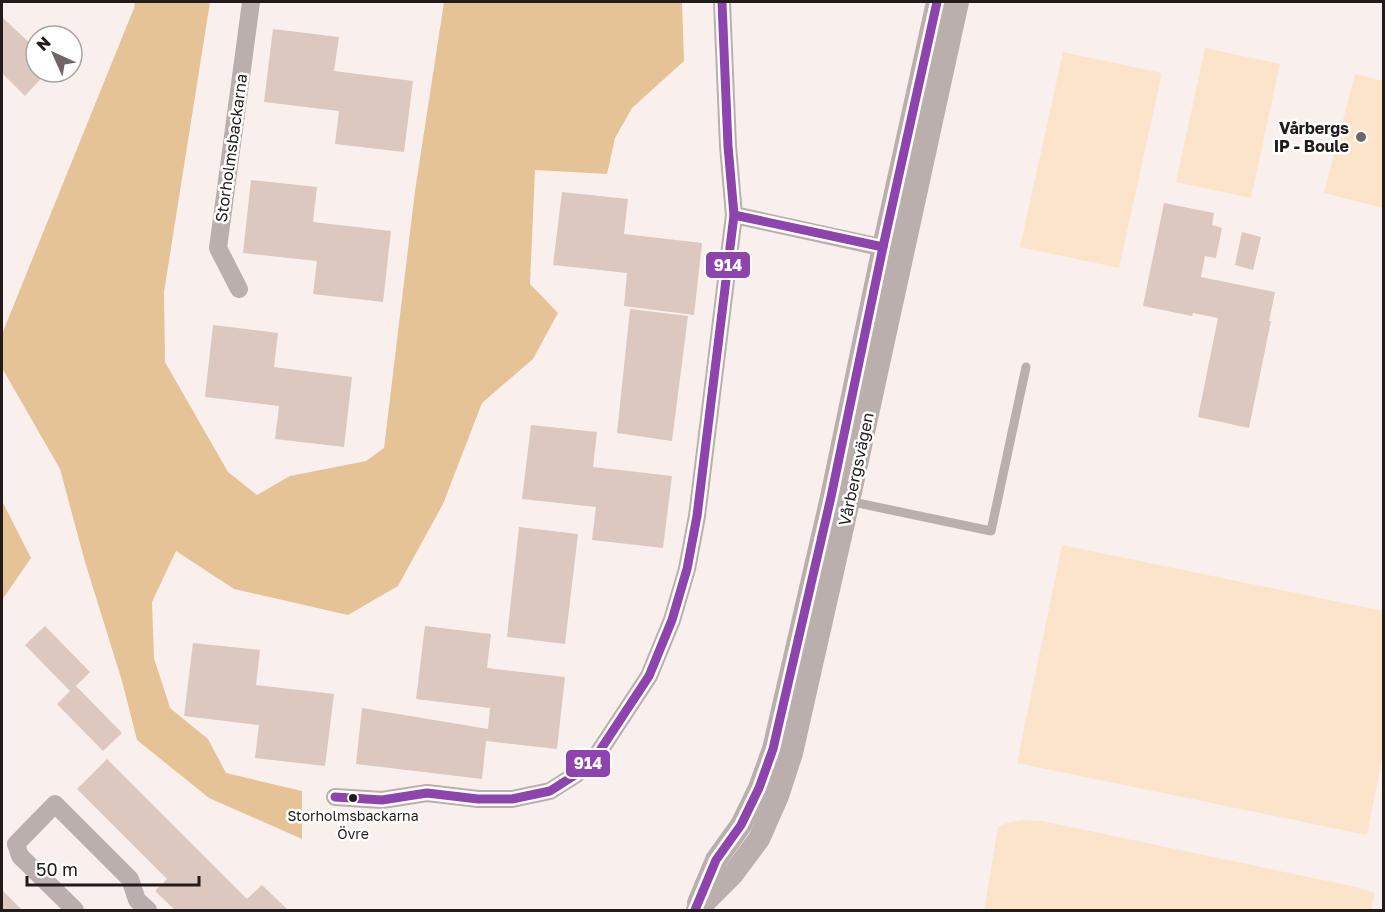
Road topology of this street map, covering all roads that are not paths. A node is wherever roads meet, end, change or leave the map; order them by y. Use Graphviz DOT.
graph roads {
  1 [pos="251,2"];
  2 [pos="722,2"];
  3 [pos="937,2"];
  4 [pos="958,2"];
  5 [pos="735,216"];
  6 [pos="893,250"];
  7 [pos="239,289"];
  8 [pos="1026,367"];
  9 [pos="840,499"];
  10 [pos="335,797"];
  11 [pos="75,910"];
  12 [pos="148,910"];
  13 [pos="696,910"];
  1 -- 7 [label="street, Storholmsbackarna"];
  2 -- 5 [label="street"];
  3 -- 6 [label="street, Vårbergsvägen"];
  4 -- 6 [label="street, Vårbergsvägen"];
  5 -- 6 [label="street"];
  5 -- 10 [label="street"];
  6 -- 9 [label="street, Vårbergsvägen"];
  8 -- 9 [label="lane"];
  9 -- 13 [label="street, Vårbergsvägen"];
  11 -- 12 [label="street"];
}
